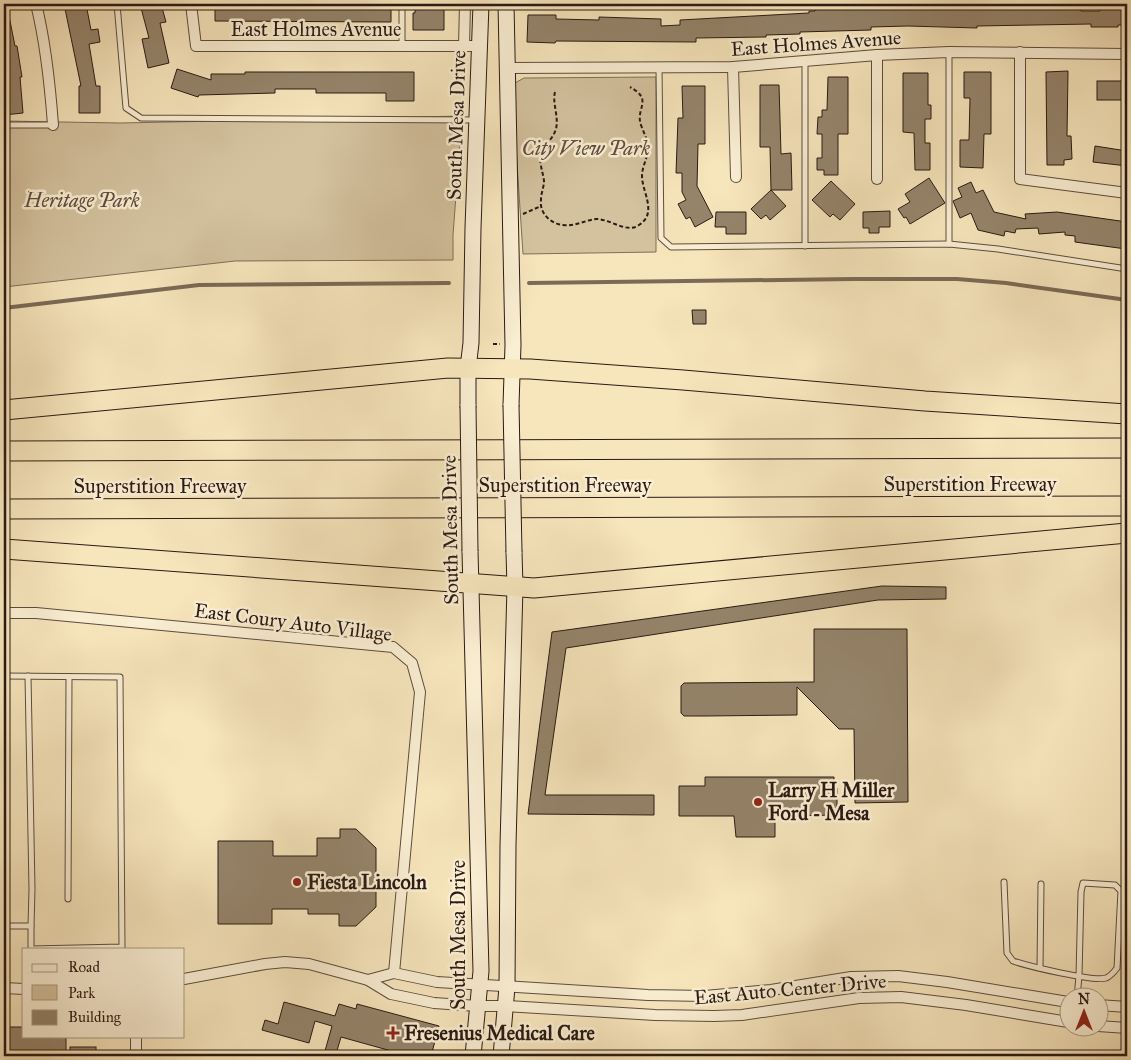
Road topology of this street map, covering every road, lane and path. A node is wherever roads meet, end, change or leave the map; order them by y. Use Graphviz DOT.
graph roads {
  1 [pos="36,4"];
  2 [pos="117,4"];
  3 [pos="191,4"];
  4 [pos="402,4"];
  5 [pos="465,4"];
  6 [pos="481,4"];
  7 [pos="506,4"];
  8 [pos="402,46"];
  9 [pos="471,46"];
  10 [pos="949,52"];
  11 [pos="1020,52"];
  12 [pos="1127,54"];
  13 [pos="878,55"];
  14 [pos="805,61"];
  15 [pos="733,67"];
  16 [pos="507,68"];
  17 [pos="659,68"];
  18 [pos="630,87"];
  19 [pos="555,92"];
  20 [pos="477,120"];
  21 [pos="4,124"];
  22 [pos="53,125"];
  23 [pos="736,177"];
  24 [pos="877,179"];
  25 [pos="1127,193"];
  26 [pos="541,206"];
  27 [pos="522,215"];
  28 [pos="949,244"];
  29 [pos="805,246"];
  30 [pos="1127,268"];
  31 [pos="468,368"];
  32 [pos="513,369"];
  33 [pos="4,410"];
  34 [pos="1127,414"];
  35 [pos="1127,448"];
  36 [pos="4,451"];
  37 [pos="1127,506"];
  38 [pos="4,509"];
  39 [pos="1127,533"];
  40 [pos="4,549"];
  41 [pos="470,584"];
  42 [pos="514,587"];
  43 [pos="4,613"];
  44 [pos="4,676"];
  45 [pos="28,676"];
  46 [pos="69,677"];
  47 [pos="1004,882"];
  48 [pos="1041,884"];
  49 [pos="4,889"];
  50 [pos="68,899"];
  51 [pos="4,903"];
  52 [pos="4,926"];
  53 [pos="31,926"];
  54 [pos="31,948"];
  55 [pos="76,948"];
  56 [pos="1040,968"];
  57 [pos="394,973"];
  58 [pos="1079,976"];
  59 [pos="185,978"];
  60 [pos="368,980"];
  61 [pos="480,985"];
  62 [pos="507,986"];
  63 [pos="4,988"];
  64 [pos="1078,988"];
  65 [pos="22,989"];
  66 [pos="1058,1000"];
  67 [pos="478,1006"];
  68 [pos="506,1006"];
  69 [pos="1108,1006"];
  70 [pos="1127,1007"];
  71 [pos="1058,1020"];
  72 [pos="1108,1027"];
  73 [pos="1127,1028"];
  74 [pos="136,1038"];
  75 [pos="136,1056"];
  76 [pos="473,1056"];
  77 [pos="501,1056"];
  1 -- 22 [label="street"];
  2 -- 20 [label="lane"];
  3 -- 8 [label="street, East Holmes Avenue"];
  4 -- 8 [label="lane"];
  5 -- 9 [label="street, South Mesa Drive"];
  6 -- 9 [label="main road, South Mesa Drive"];
  7 -- 16 [label="main road"];
  8 -- 9 [label="street, East Holmes Avenue"];
  9 -- 20 [label="main road, South Mesa Drive"];
  10 -- 11 [label="street, East Holmes Avenue"];
  10 -- 13 [label="street, East Holmes Avenue"];
  10 -- 28 [label="lane"];
  11 -- 12 [label="street, East Holmes Avenue"];
  11 -- 25 [label="street"];
  13 -- 14 [label="street, East Holmes Avenue"];
  13 -- 24 [label="street"];
  14 -- 15 [label="street, East Holmes Avenue"];
  14 -- 29 [label="lane"];
  15 -- 17 [label="street, East Holmes Avenue"];
  15 -- 23 [label="street"];
  16 -- 17 [label="street, East Holmes Avenue"];
  16 -- 32 [label="main road"];
  17 -- 29 [label="lane"];
  18 -- 26 [label="path"];
  19 -- 26 [label="path"];
  20 -- 31 [label="main road, South Mesa Drive"];
  21 -- 22 [label="lane"];
  26 -- 27 [label="path"];
  28 -- 29 [label="lane"];
  28 -- 30 [label="lane"];
  31 -- 32 [label="highway"];
  31 -- 33 [label="highway"];
  31 -- 41 [label="main road, South Mesa Drive, bridge"];
  32 -- 34 [label="highway"];
  32 -- 42 [label="main road, bridge"];
  35 -- 36 [label="highway, Superstition Freeway"];
  37 -- 38 [label="highway, Superstition Freeway"];
  39 -- 42 [label="highway"];
  40 -- 41 [label="highway"];
  41 -- 42 [label="highway"];
  41 -- 61 [label="main road, South Mesa Drive"];
  42 -- 62 [label="main road"];
  43 -- 57 [label="street, East Coury Auto Village"];
  44 -- 45 [label="lane"];
  45 -- 46 [label="lane"];
  45 -- 53 [label="lane"];
  46 -- 50 [label="lane"];
  46 -- 55 [label="lane"];
  47 -- 56 [label="lane"];
  48 -- 56 [label="lane"];
  49 -- 51 [label="lane"];
  52 -- 53 [label="lane"];
  53 -- 54 [label="lane"];
  56 -- 58 [label="lane"];
  57 -- 60 [label="street, East Auto Center Drive"];
  57 -- 61 [label="street, East Auto Center Drive"];
  58 -- 58 [label="lane"];
  58 -- 64 [label="lane"];
  59 -- 60 [label="street, East Auto Center Drive"];
  60 -- 67 [label="street, East Auto Center Drive"];
  61 -- 62 [label="street, East Auto Center Drive"];
  61 -- 67 [label="main road, South Mesa Drive"];
  62 -- 66 [label="street, East Auto Center Drive"];
  62 -- 68 [label="main road"];
  63 -- 65 [label="street"];
  67 -- 68 [label="street, East Auto Center Drive"];
  67 -- 76 [label="main road, South Mesa Drive"];
  68 -- 71 [label="street, East Auto Center Drive"];
  68 -- 77 [label="main road"];
  69 -- 70 [label="street"];
  72 -- 73 [label="street"];
  74 -- 75 [label="street"];
}
